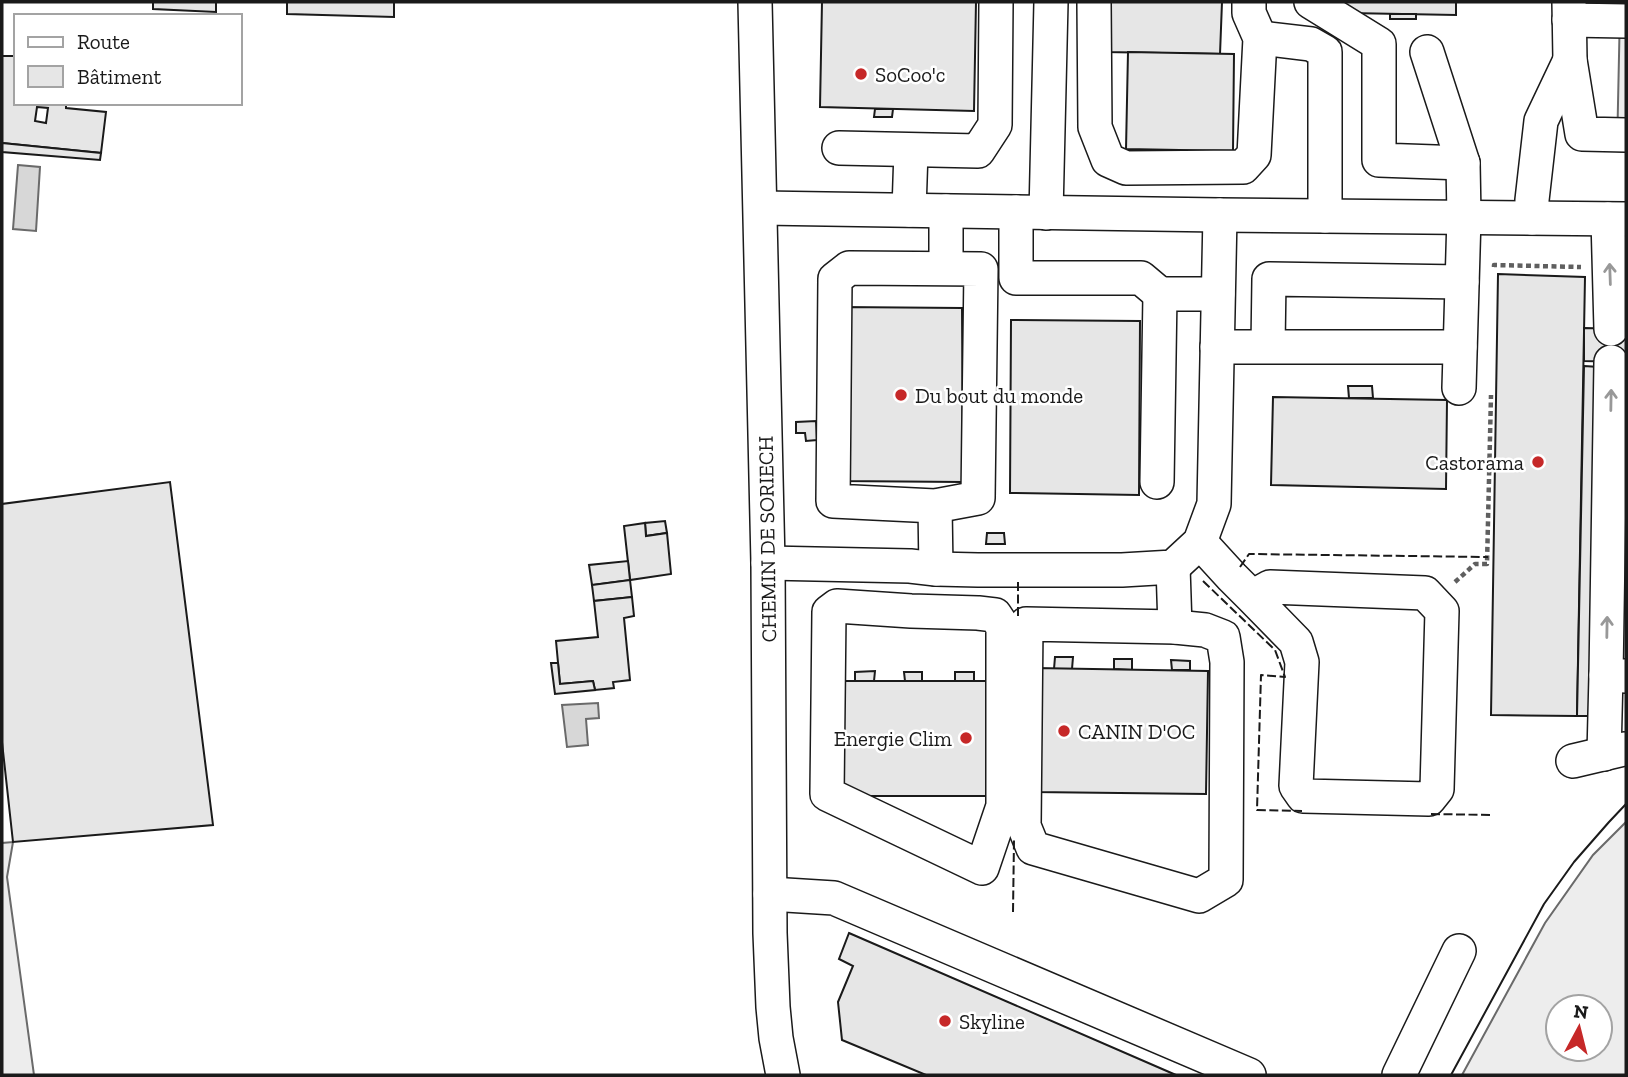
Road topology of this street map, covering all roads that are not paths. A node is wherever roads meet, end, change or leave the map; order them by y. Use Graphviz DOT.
graph roads {
  1 [pos="755,2"];
  2 [pos="996,2"];
  3 [pos="1051,2"];
  4 [pos="1094,2"];
  5 [pos="1249,2"];
  6 [pos="1311,2"];
  7 [pos="1569,11"];
  8 [pos="1626,21"];
  9 [pos="1259,38"];
  10 [pos="1427,52"];
  11 [pos="1570,60"];
  12 [pos="995,101"];
  13 [pos="1048,115"];
  14 [pos="1096,127"];
  15 [pos="1626,135"];
  16 [pos="839,148"];
  17 [pos="911,150"];
  18 [pos="1463,163"];
  19 [pos="1243,167"];
  20 [pos="761,208"];
  21 [pos="909,210"];
  22 [pos="946,211"];
  23 [pos="1031,212"];
  24 [pos="1233,216"];
  25 [pos="1325,216"];
  26 [pos="1464,217"];
  27 [pos="1532,218"];
  28 [pos="1617,219"];
  29 [pos="946,268"];
  30 [pos="1478,280"];
  31 [pos="1219,294"];
  32 [pos="1160,295"];
  33 [pos="1611,329"];
  34 [pos="1268,346"];
  35 [pos="1217,347"];
  36 [pos="1460,347"];
  37 [pos="1611,362"];
  38 [pos="1475,389"];
  39 [pos="1157,482"];
  40 [pos="935,506"];
  41 [pos="1200,542"];
  42 [pos="768,563"];
  43 [pos="923,567"];
  44 [pos="1172,567"];
  45 [pos="978,570"];
  46 [pos="1050,570"];
  47 [pos="1252,597"];
  48 [pos="911,611"];
  49 [pos="978,613"];
  50 [pos="1048,624"];
  51 [pos="1175,626"];
  52 [pos="1616,676"];
  53 [pos="1601,755"];
  54 [pos="770,894"];
  55 [pos="1459,951"];
  56 [pos="783,1075"];
  57 [pos="1249,1075"];
  58 [pos="1399,1075"];
  1 -- 20 [label="street, CHEMIN DE SORIECH"];
  2 -- 12 [label="street"];
  3 -- 13 [label="street"];
  4 -- 14 [label="street"];
  5 -- 9 [label="street"];
  6 -- 18 [label="street"];
  7 -- 8 [label="street"];
  7 -- 11 [label="street"];
  9 -- 19 [label="street"];
  9 -- 25 [label="street"];
  10 -- 18 [label="street"];
  11 -- 15 [label="street"];
  11 -- 27 [label="street"];
  12 -- 13 [label="street"];
  12 -- 17 [label="street"];
  13 -- 14 [label="street"];
  13 -- 23 [label="street"];
  14 -- 19 [label="street"];
  16 -- 17 [label="street"];
  17 -- 21 [label="street"];
  18 -- 26 [label="street"];
  19 -- 24 [label="street"];
  20 -- 21 [label="street"];
  20 -- 42 [label="street, CHEMIN DE SORIECH"];
  21 -- 22 [label="street"];
  22 -- 23 [label="street"];
  22 -- 29 [label="street"];
  23 -- 24 [label="street"];
  23 -- 32 [label="street"];
  24 -- 25 [label="street"];
  24 -- 31 [label="street"];
  25 -- 26 [label="street"];
  26 -- 27 [label="street"];
  26 -- 30 [label="street"];
  27 -- 28 [label="street"];
  33 -- 28 [label="street, one-way"];
  29 -- 40 [label="street"];
  29 -- 40 [label="street"];
  30 -- 34 [label="street"];
  30 -- 36 [label="street"];
  31 -- 32 [label="street"];
  31 -- 35 [label="street"];
  32 -- 39 [label="street"];
  34 -- 35 [label="street"];
  34 -- 36 [label="street"];
  35 -- 41 [label="street"];
  36 -- 38 [label="street"];
  52 -- 37 [label="street, one-way"];
  40 -- 43 [label="street"];
  41 -- 44 [label="street"];
  41 -- 47 [label="street"];
  42 -- 43 [label="street"];
  42 -- 54 [label="street, CHEMIN DE SORIECH"];
  43 -- 45 [label="street"];
  43 -- 48 [label="street"];
  44 -- 46 [label="street"];
  44 -- 51 [label="street"];
  45 -- 46 [label="street"];
  45 -- 49 [label="street"];
  46 -- 50 [label="street"];
  47 -- 47 [label="street"];
  48 -- 49 [label="street"];
  48 -- 49 [label="street"];
  50 -- 51 [label="street"];
  50 -- 51 [label="street"];
  52 -- 53 [label="street"];
  54 -- 56 [label="street, CHEMIN DE SORIECH"];
  54 -- 57 [label="street"];
  55 -- 58 [label="street"];
}
